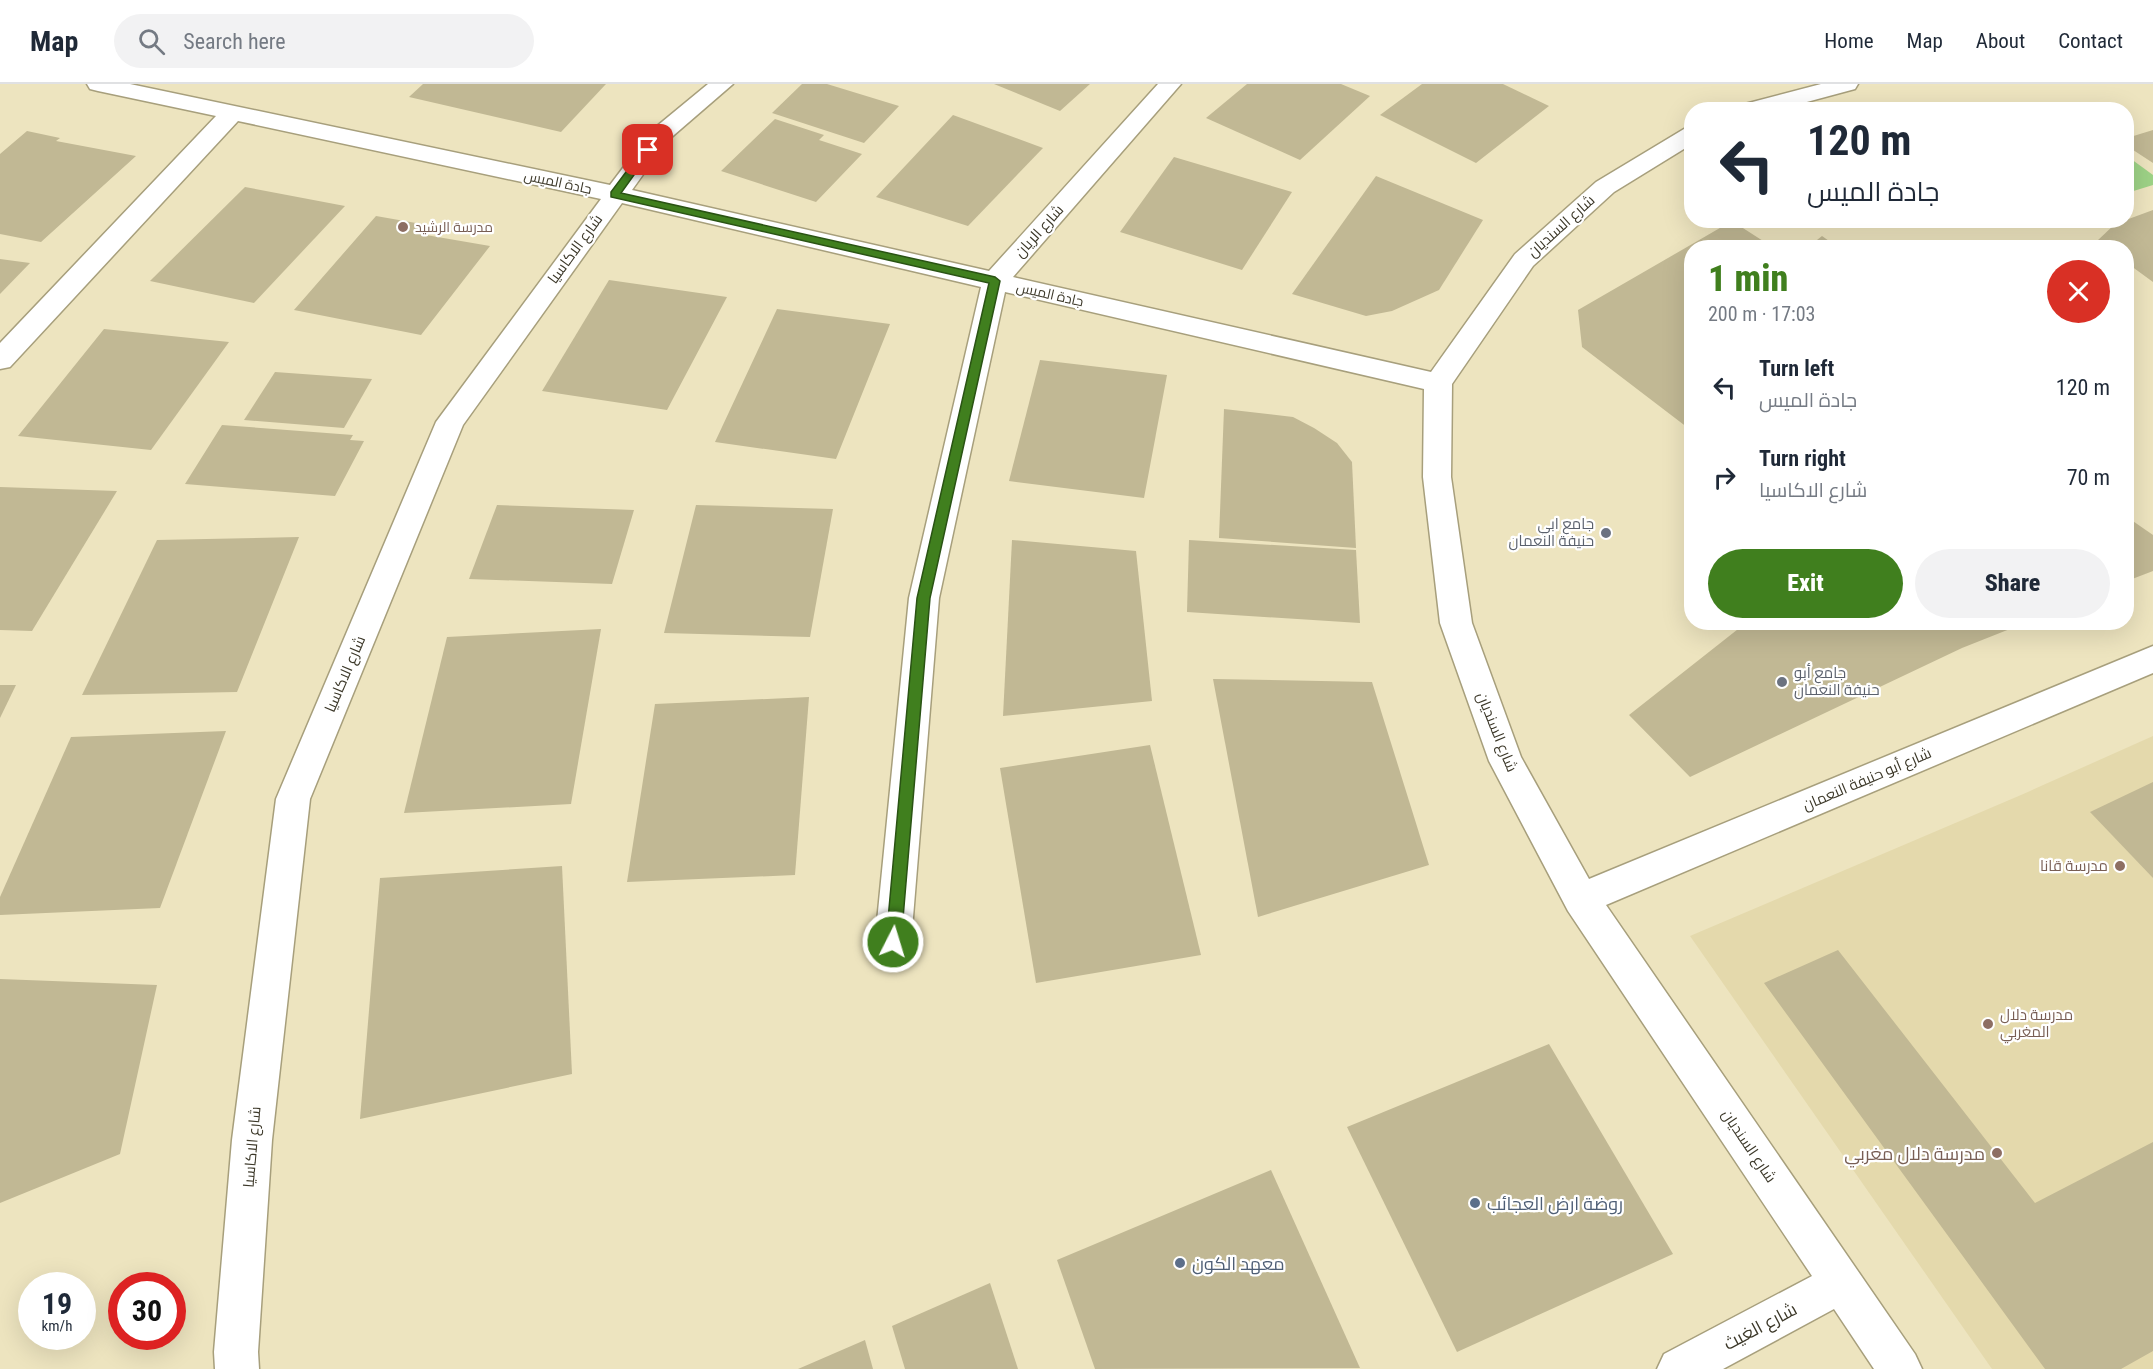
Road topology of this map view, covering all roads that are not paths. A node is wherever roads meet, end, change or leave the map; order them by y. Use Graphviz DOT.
graph roads {
  1 [pos="98,84"];
  2 [pos="722,84"];
  3 [pos="1170,84"];
  4 [pos="1847,84"];
  5 [pos="1779,102"];
  6 [pos="234,112"];
  7 [pos="1684,139"];
  8 [pos="615,194"];
  9 [pos="995,281"];
  10 [pos="0,360"];
  11 [pos="1438,383"];
  12 [pos="2153,659"];
  13 [pos="1581,899"];
  14 [pos="893,942"];
  15 [pos="1841,1282"];
  16 [pos="237,1369"];
  17 [pos="1679,1369"];
  18 [pos="1900,1369"];
  1 -- 6 [label="street, جادة الميس"];
  2 -- 8 [label="street, شارع الاكاسيا"];
  3 -- 9 [label="street, شارع الريان"];
  4 -- 5 [label="street"];
  6 -- 8 [label="street, جادة الميس"];
  6 -- 10 [label="street"];
  7 -- 11 [label="street, شارع السنديان"];
  8 -- 9 [label="street, جادة الميس"];
  8 -- 16 [label="street, شارع الاكاسيا"];
  9 -- 11 [label="street, جادة الميس"];
  9 -- 14 [label="street, شارع الريان"];
  11 -- 13 [label="street, شارع السنديان"];
  12 -- 13 [label="street, شارع أبو حنيفة النعمان"];
  13 -- 15 [label="street, شارع السنديان"];
  15 -- 17 [label="street, شارع الغيث"];
  15 -- 18 [label="street, شارع السنديان"];
}
